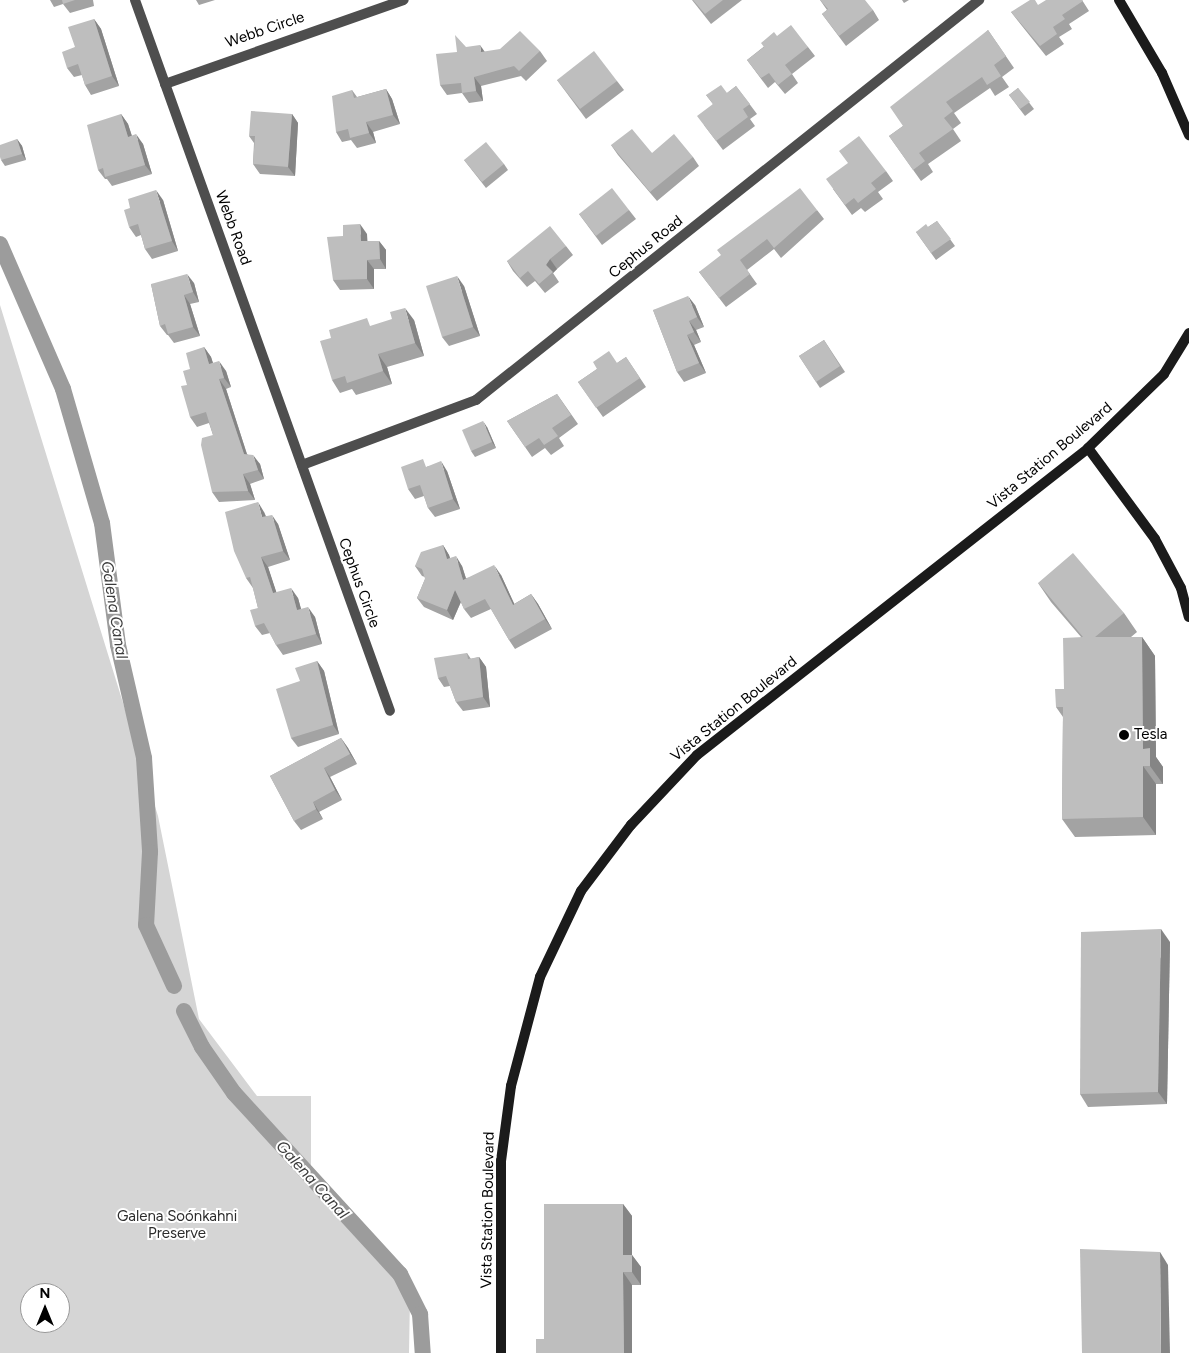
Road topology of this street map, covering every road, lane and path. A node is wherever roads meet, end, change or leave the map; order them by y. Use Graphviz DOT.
graph roads {
  1 [pos="135,0"];
  2 [pos="404,0"];
  3 [pos="979,0"];
  4 [pos="1119,0"];
  5 [pos="166,84"];
  6 [pos="1189,135"];
  7 [pos="1189,333"];
  8 [pos="1088,448"];
  9 [pos="302,465"];
  10 [pos="1189,617"];
  11 [pos="390,711"];
  12 [pos="500,1353"];
  1 -- 5 [label="street, Webb Road"];
  2 -- 5 [label="street, Webb Circle"];
  3 -- 9 [label="street, Cephus Road"];
  4 -- 6 [label="street"];
  5 -- 9 [label="street, Webb Road"];
  7 -- 8 [label="street, Vista Station Boulevard"];
  8 -- 10 [label="street"];
  8 -- 12 [label="street, Vista Station Boulevard"];
  9 -- 11 [label="street, Cephus Circle"];
}
